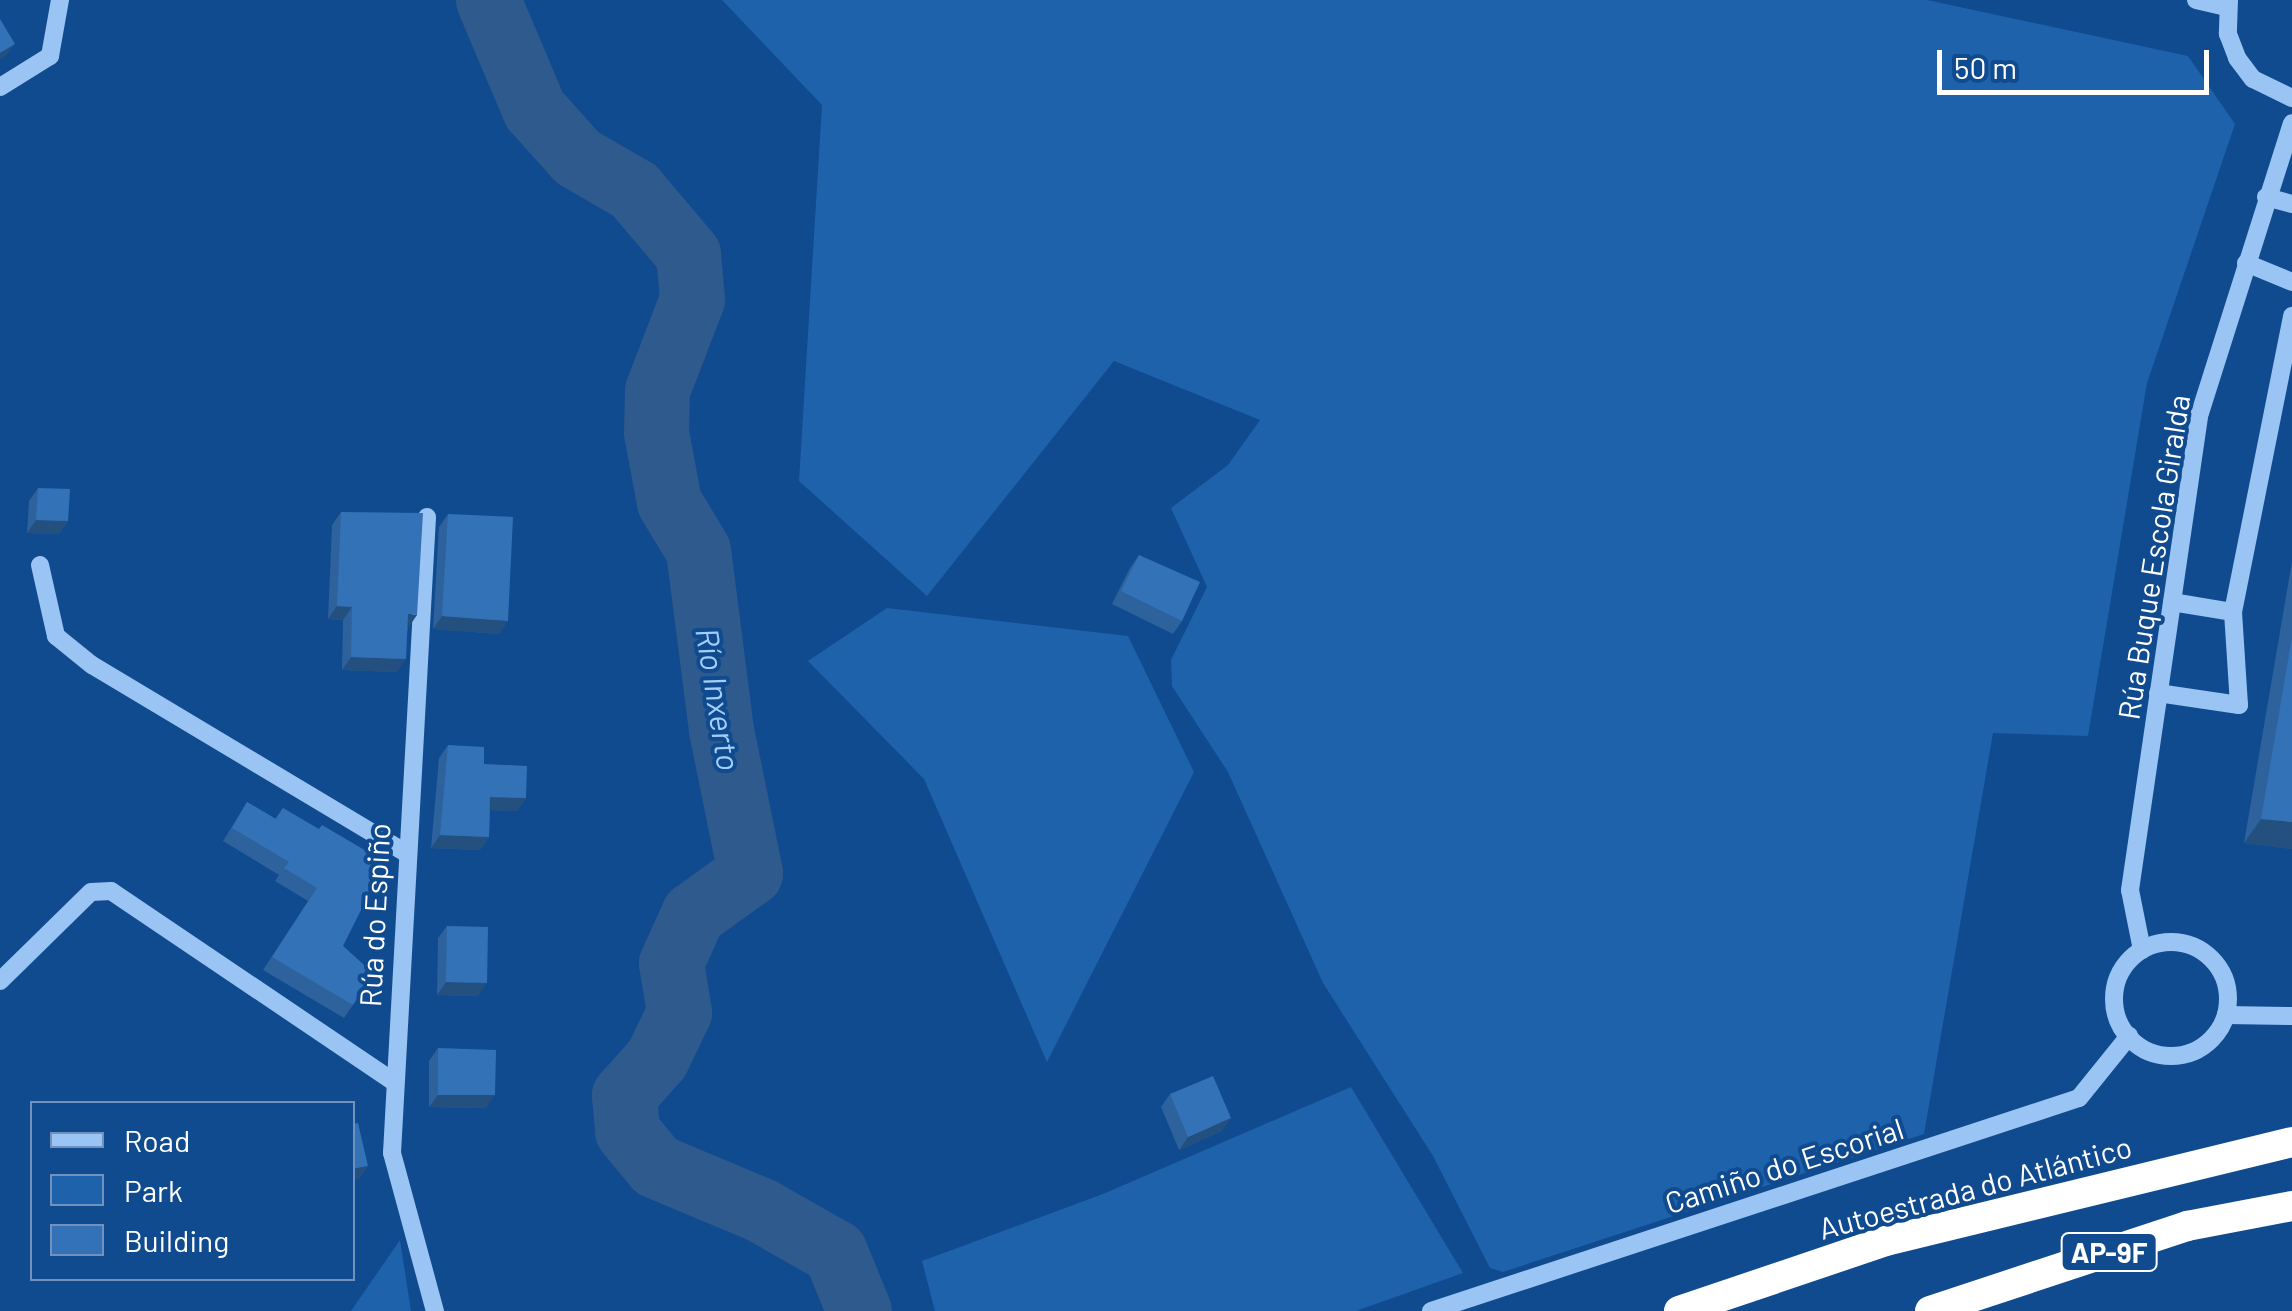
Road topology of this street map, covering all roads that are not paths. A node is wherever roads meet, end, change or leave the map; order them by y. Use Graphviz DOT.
graph roads {
  1 [pos="60,0"];
  2 [pos="2196,0"];
  3 [pos="2228,4"];
  4 [pos="0,87"];
  5 [pos="2292,98"];
  6 [pos="2292,123"];
  7 [pos="2266,197"];
  8 [pos="2292,204"];
  9 [pos="2246,263"];
  10 [pos="2292,282"];
  11 [pos="2292,316"];
  12 [pos="427,516"];
  13 [pos="40,566"];
  14 [pos="2172,602"];
  15 [pos="2234,612"];
  16 [pos="2158,693"];
  17 [pos="404,852"];
  18 [pos="2142,950"];
  19 [pos="0,982"];
  20 [pos="2226,1015"];
  21 [pos="2292,1016"];
  22 [pos="2128,1036"];
  23 [pos="394,1082"];
  24 [pos="2292,1142"];
  25 [pos="2292,1206"];
  26 [pos="435,1311"];
  27 [pos="1432,1311"];
  28 [pos="1680,1311"];
  29 [pos="1930,1311"];
  1 -- 4 [label="street"];
  2 -- 3 [label="street"];
  3 -- 5 [label="street"];
  6 -- 7 [label="street, Rúa Buque Escola Giralda"];
  7 -- 8 [label="street"];
  7 -- 9 [label="street, Rúa Buque Escola Giralda"];
  9 -- 10 [label="street"];
  9 -- 14 [label="street, Rúa Buque Escola Giralda"];
  11 -- 15 [label="street"];
  12 -- 17 [label="street, Rúa do Espiño"];
  13 -- 17 [label="street"];
  14 -- 15 [label="street"];
  14 -- 16 [label="street, Rúa Buque Escola Giralda"];
  15 -- 16 [label="street"];
  16 -- 18 [label="street, Rúa Buque Escola Giralda"];
  17 -- 23 [label="street, Rúa do Espiño"];
  18 -- 20 [label="street"];
  18 -- 22 [label="street"];
  19 -- 23 [label="street"];
  20 -- 21 [label="street"];
  20 -- 22 [label="street"];
  22 -- 27 [label="street, Camiño do Escorial"];
  23 -- 26 [label="street, Rúa do Espiño"];
  24 -- 28 [label="highway, Autoestrada do Atlántico / AP-9F"];
  25 -- 29 [label="highway, AP-9F"];
}
